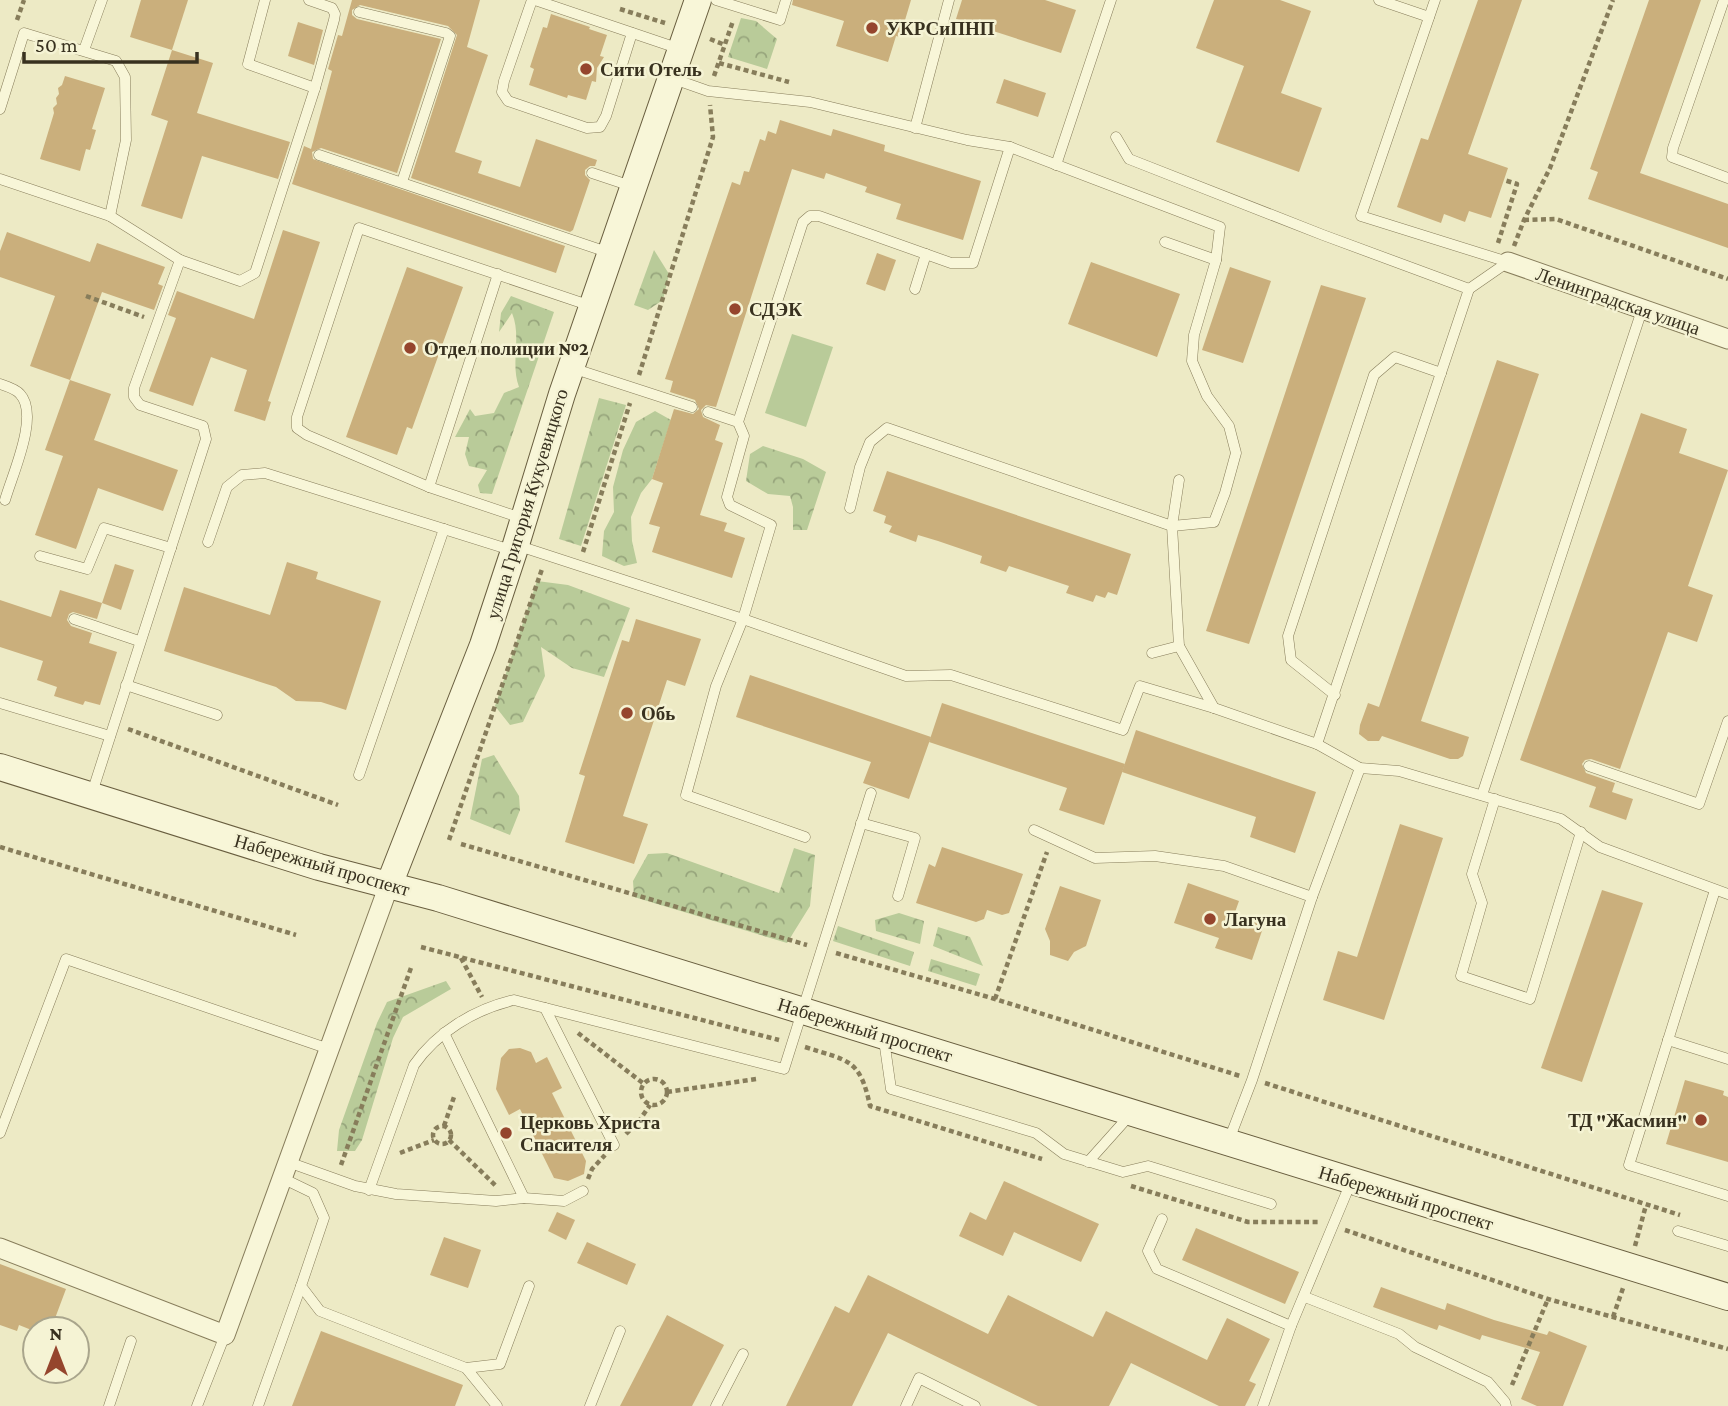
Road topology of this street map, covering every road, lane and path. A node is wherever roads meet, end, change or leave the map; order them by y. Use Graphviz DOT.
graph roads {
  1 [pos="102,0"];
  2 [pos="265,0"];
  3 [pos="309,0"];
  4 [pos="534,0"];
  5 [pos="698,0"];
  6 [pos="716,0"];
  7 [pos="786,0"];
  8 [pos="949,0"];
  9 [pos="1111,0"];
  10 [pos="1379,0"];
  11 [pos="1435,0"];
  12 [pos="1613,0"];
  13 [pos="1724,0"];
  14 [pos="738,7"];
  15 [pos="615,8"];
  16 [pos="359,12"];
  17 [pos="1429,17"];
  18 [pos="632,33"];
  19 [pos="684,40"];
  20 [pos="725,44"];
  21 [pos="84,50"];
  22 [pos="671,78"];
  23 [pos="315,88"];
  24 [pos="708,91"];
  25 [pos="0,109"];
  26 [pos="915,128"];
  27 [pos="1116,137"];
  28 [pos="1010,147"];
  29 [pos="319,155"];
  30 [pos="1056,164"];
  31 [pos="592,173"];
  32 [pos="1728,178"];
  33 [pos="0,179"];
  34 [pos="1504,180"];
  35 [pos="402,182"];
  36 [pos="633,187"];
  37 [pos="110,216"];
  38 [pos="1524,220"];
  39 [pos="1165,242"];
  40 [pos="610,253"];
  41 [pos="926,254"];
  42 [pos="180,260"];
  43 [pos="1216,260"];
  44 [pos="1501,260"];
  45 [pos="498,274"];
  46 [pos="1728,279"];
  47 [pos="915,289"];
  48 [pos="1469,289"];
  49 [pos="86,296"];
  50 [pos="592,307"];
  51 [pos="1643,310"];
  52 [pos="158,323"];
  53 [pos="1728,339"];
  54 [pos="571,368"];
  55 [pos="1441,373"];
  56 [pos="0,384"];
  57 [pos="634,388"];
  58 [pos="692,407"];
  59 [pos="708,412"];
  60 [pos="738,422"];
  61 [pos="1179,480"];
  62 [pos="429,487"];
  63 [pos="5,500"];
  64 [pos="850,508"];
  65 [pos="524,519"];
  66 [pos="1172,526"];
  67 [pos="444,529"];
  68 [pos="208,541"];
  69 [pos="171,548"];
  70 [pos="515,548"];
  71 [pos="40,556"];
  72 [pos="547,557"];
  73 [pos="579,566"];
  74 [pos="75,619"];
  75 [pos="743,619"];
  76 [pos="139,641"];
  77 [pos="1179,646"];
  78 [pos="1152,653"];
  79 [pos="126,685"];
  80 [pos="1335,695"];
  81 [pos="0,703"];
  82 [pos="1214,708"];
  83 [pos="217,715"];
  84 [pos="1728,721"];
  85 [pos="113,724"];
  86 [pos="110,736"];
  87 [pos="1317,744"];
  88 [pos="1589,766"];
  89 [pos="0,767"];
  90 [pos="1360,768"];
  91 [pos="359,775"];
  92 [pos="871,793"];
  93 [pos="1482,795"];
  94 [pos="91,796"];
  95 [pos="1495,799"];
  96 [pos="338,805"];
  97 [pos="861,823"];
  98 [pos="1034,830"];
  99 [pos="1581,832"];
  100 [pos="805,837"];
  101 [pos="1052,838"];
  102 [pos="449,840"];
  103 [pos="461,844"];
  104 [pos="0,847"];
  105 [pos="389,885"];
  106 [pos="1715,890"];
  107 [pos="1728,894"];
  108 [pos="898,896"];
  109 [pos="1312,897"];
  110 [pos="296,935"];
  111 [pos="822,949"];
  112 [pos="461,958"];
  113 [pos="412,965"];
  114 [pos="995,999"];
  115 [pos="545,1008"];
  116 [pos="488,1010"];
  117 [pos="802,1010"];
  118 [pos="443,1033"];
  119 [pos="578,1033"];
  120 [pos="883,1036"];
  121 [pos="1668,1040"];
  122 [pos="329,1049"];
  123 [pos="1728,1059"];
  124 [pos="784,1069"];
  125 [pos="462,1073"];
  126 [pos="1252,1080"];
  127 [pos="644,1084"];
  128 [pos="667,1092"];
  129 [pos="1132,1113"];
  130 [pos="444,1126"];
  131 [pos="0,1133"];
  132 [pos="434,1140"];
  133 [pos="449,1140"];
  134 [pos="1228,1144"];
  135 [pos="614,1145"];
  136 [pos="379,1160"];
  137 [pos="1088,1162"];
  138 [pos="285,1170"];
  139 [pos="337,1179"];
  140 [pos="1351,1181"];
  141 [pos="369,1190"];
  142 [pos="583,1191"];
  143 [pos="1728,1196"];
  144 [pos="524,1198"];
  145 [pos="512,1200"];
  146 [pos="1271,1204"];
  147 [pos="1681,1215"];
  148 [pos="1162,1219"];
  149 [pos="1678,1231"];
  150 [pos="1728,1246"];
  151 [pos="0,1248"];
  152 [pos="301,1286"];
  153 [pos="530,1286"];
  154 [pos="1305,1297"];
  155 [pos="1728,1297"];
  156 [pos="1548,1299"];
  157 [pos="1291,1326"];
  158 [pos="620,1331"];
  159 [pos="225,1335"];
  160 [pos="131,1341"];
  161 [pos="743,1354"];
  162 [pos="466,1368"];
  163 [pos="1506,1404"];
  164 [pos="108,1406"];
  165 [pos="197,1406"];
  166 [pos="258,1406"];
  167 [pos="497,1406"];
  168 [pos="590,1406"];
  169 [pos="716,1406"];
  170 [pos="906,1406"];
  171 [pos="975,1406"];
  172 [pos="1263,1406"];
  1 -- 21 [label="lane"];
  2 -- 23 [label="lane"];
  3 -- 23 [label="lane"];
  4 -- 18 [label="lane"];
  4 -- 18 [label="lane"];
  5 -- 19 [label="main road, улица Григория Кукуевицкого"];
  6 -- 14 [label="lane"];
  7 -- 14 [label="lane"];
  8 -- 26 [label="lane"];
  9 -- 30 [label="lane"];
  10 -- 17 [label="lane"];
  11 -- 17 [label="lane"];
  12 -- 38 [label="path"];
  13 -- 32 [label="lane"];
  14 -- 20 [label="path"];
  15 -- 19 [label="path"];
  16 -- 35 [label="lane"];
  17 -- 44 [label="lane"];
  18 -- 19 [label="lane"];
  19 -- 20 [label="path"];
  19 -- 22 [label="main road, улица Григория Кукуевицкого"];
  20 -- 24 [label="path"];
  21 -- 25 [label="lane"];
  21 -- 37 [label="lane"];
  22 -- 24 [label="lane"];
  22 -- 36 [label="main road, улица Григория Кукуевицкого"];
  23 -- 42 [label="lane"];
  24 -- 26 [label="lane"];
  24 -- 57 [label="path"];
  26 -- 28 [label="lane"];
  27 -- 48 [label="lane"];
  28 -- 30 [label="lane"];
  28 -- 41 [label="lane"];
  29 -- 35 [label="lane"];
  30 -- 43 [label="lane"];
  31 -- 36 [label="lane"];
  33 -- 37 [label="lane"];
  34 -- 44 [label="path"];
  35 -- 40 [label="lane"];
  36 -- 40 [label="main road, улица Григория Кукуевицкого"];
  37 -- 42 [label="lane"];
  38 -- 44 [label="path"];
  38 -- 46 [label="path"];
  39 -- 43 [label="lane"];
  40 -- 50 [label="main road, улица Григория Кукуевицкого"];
  41 -- 47 [label="lane"];
  41 -- 60 [label="lane"];
  42 -- 52 [label="lane"];
  43 -- 66 [label="lane"];
  44 -- 48 [label="lane"];
  44 -- 51 [label="street, Ленинградская улица"];
  45 -- 50 [label="lane"];
  45 -- 62 [label="lane"];
  45 -- 62 [label="lane"];
  48 -- 55 [label="lane"];
  49 -- 52 [label="path"];
  50 -- 54 [label="main road, улица Григория Кукуевицкого"];
  51 -- 53 [label="street, Ленинградская улица"];
  51 -- 93 [label="lane"];
  52 -- 69 [label="lane"];
  54 -- 57 [label="lane"];
  54 -- 65 [label="main road, улица Григория Кукуевицкого"];
  55 -- 80 [label="lane"];
  55 -- 80 [label="lane"];
  56 -- 63 [label="lane"];
  57 -- 58 [label="lane"];
  57 -- 73 [label="path"];
  59 -- 60 [label="lane"];
  60 -- 75 [label="lane"];
  61 -- 66 [label="lane"];
  62 -- 65 [label="lane"];
  64 -- 66 [label="lane"];
  65 -- 70 [label="main road, улица Григория Кукуевицкого"];
  66 -- 77 [label="lane"];
  67 -- 68 [label="lane"];
  67 -- 70 [label="lane"];
  67 -- 91 [label="lane"];
  69 -- 71 [label="lane"];
  69 -- 76 [label="lane"];
  70 -- 72 [label="lane"];
  70 -- 105 [label="main road, улица Григория Кукуевицкого"];
  72 -- 73 [label="lane"];
  72 -- 102 [label="path"];
  73 -- 75 [label="lane"];
  74 -- 76 [label="lane"];
  75 -- 82 [label="lane"];
  75 -- 100 [label="lane"];
  76 -- 79 [label="lane"];
  77 -- 78 [label="lane"];
  77 -- 82 [label="lane"];
  79 -- 83 [label="lane"];
  79 -- 85 [label="lane"];
  80 -- 87 [label="lane"];
  81 -- 86 [label="lane"];
  82 -- 87 [label="lane"];
  84 -- 88 [label="lane"];
  85 -- 86 [label="lane"];
  85 -- 96 [label="path"];
  86 -- 94 [label="lane"];
  87 -- 90 [label="lane"];
  89 -- 94 [label="main road, Набережный проспект"];
  90 -- 93 [label="lane"];
  90 -- 109 [label="lane"];
  92 -- 97 [label="lane"];
  93 -- 95 [label="lane"];
  94 -- 105 [label="main road, Набережный проспект"];
  95 -- 99 [label="lane"];
  95 -- 99 [label="lane"];
  97 -- 108 [label="lane"];
  97 -- 111 [label="lane"];
  98 -- 101 [label="lane"];
  99 -- 106 [label="lane"];
  101 -- 109 [label="lane"];
  101 -- 114 [label="path"];
  103 -- 111 [label="path"];
  104 -- 110 [label="path"];
  105 -- 117 [label="main road, Набережный проспект"];
  105 -- 122 [label="street"];
  106 -- 107 [label="lane"];
  106 -- 121 [label="lane"];
  109 -- 126 [label="lane"];
  111 -- 114 [label="path"];
  111 -- 117 [label="lane"];
  112 -- 116 [label="path"];
  113 -- 139 [label="path"];
  114 -- 126 [label="path"];
  115 -- 116 [label="lane"];
  115 -- 124 [label="lane"];
  115 -- 135 [label="lane"];
  116 -- 118 [label="lane"];
  117 -- 120 [label="main road, Набережный проспект"];
  117 -- 124 [label="lane"];
  118 -- 125 [label="lane"];
  118 -- 136 [label="lane"];
  119 -- 127 [label="path"];
  120 -- 129 [label="main road, Набережный проспект"];
  120 -- 137 [label="lane"];
  121 -- 123 [label="lane"];
  121 -- 143 [label="lane"];
  122 -- 131 [label="lane"];
  122 -- 138 [label="street"];
  124 -- 128 [label="path"];
  125 -- 130 [label="path"];
  125 -- 144 [label="lane"];
  126 -- 134 [label="lane"];
  126 -- 147 [label="path"];
  127 -- 128 [label="path"];
  127 -- 128 [label="path"];
  129 -- 134 [label="main road, Набережный проспект"];
  129 -- 137 [label="lane"];
  130 -- 132 [label="path"];
  130 -- 133 [label="path"];
  132 -- 133 [label="path"];
  132 -- 136 [label="path"];
  133 -- 145 [label="path"];
  134 -- 140 [label="main road, Набережный проспект"];
  136 -- 141 [label="lane"];
  137 -- 146 [label="lane"];
  138 -- 139 [label="lane"];
  138 -- 152 [label="lane"];
  138 -- 159 [label="street"];
  139 -- 141 [label="lane"];
  140 -- 154 [label="lane"];
  140 -- 155 [label="main road, Набережный проспект"];
  141 -- 145 [label="lane"];
  142 -- 144 [label="lane"];
  144 -- 145 [label="lane"];
  148 -- 157 [label="lane"];
  149 -- 150 [label="lane"];
  151 -- 159 [label="street"];
  152 -- 162 [label="lane"];
  152 -- 166 [label="lane"];
  153 -- 162 [label="lane"];
  154 -- 157 [label="lane"];
  154 -- 163 [label="lane"];
  156 -- 163 [label="path"];
  157 -- 172 [label="lane"];
  158 -- 168 [label="lane"];
  159 -- 165 [label="lane"];
  160 -- 164 [label="lane"];
  161 -- 169 [label="lane"];
  162 -- 167 [label="lane"];
  170 -- 171 [label="lane"];
}
